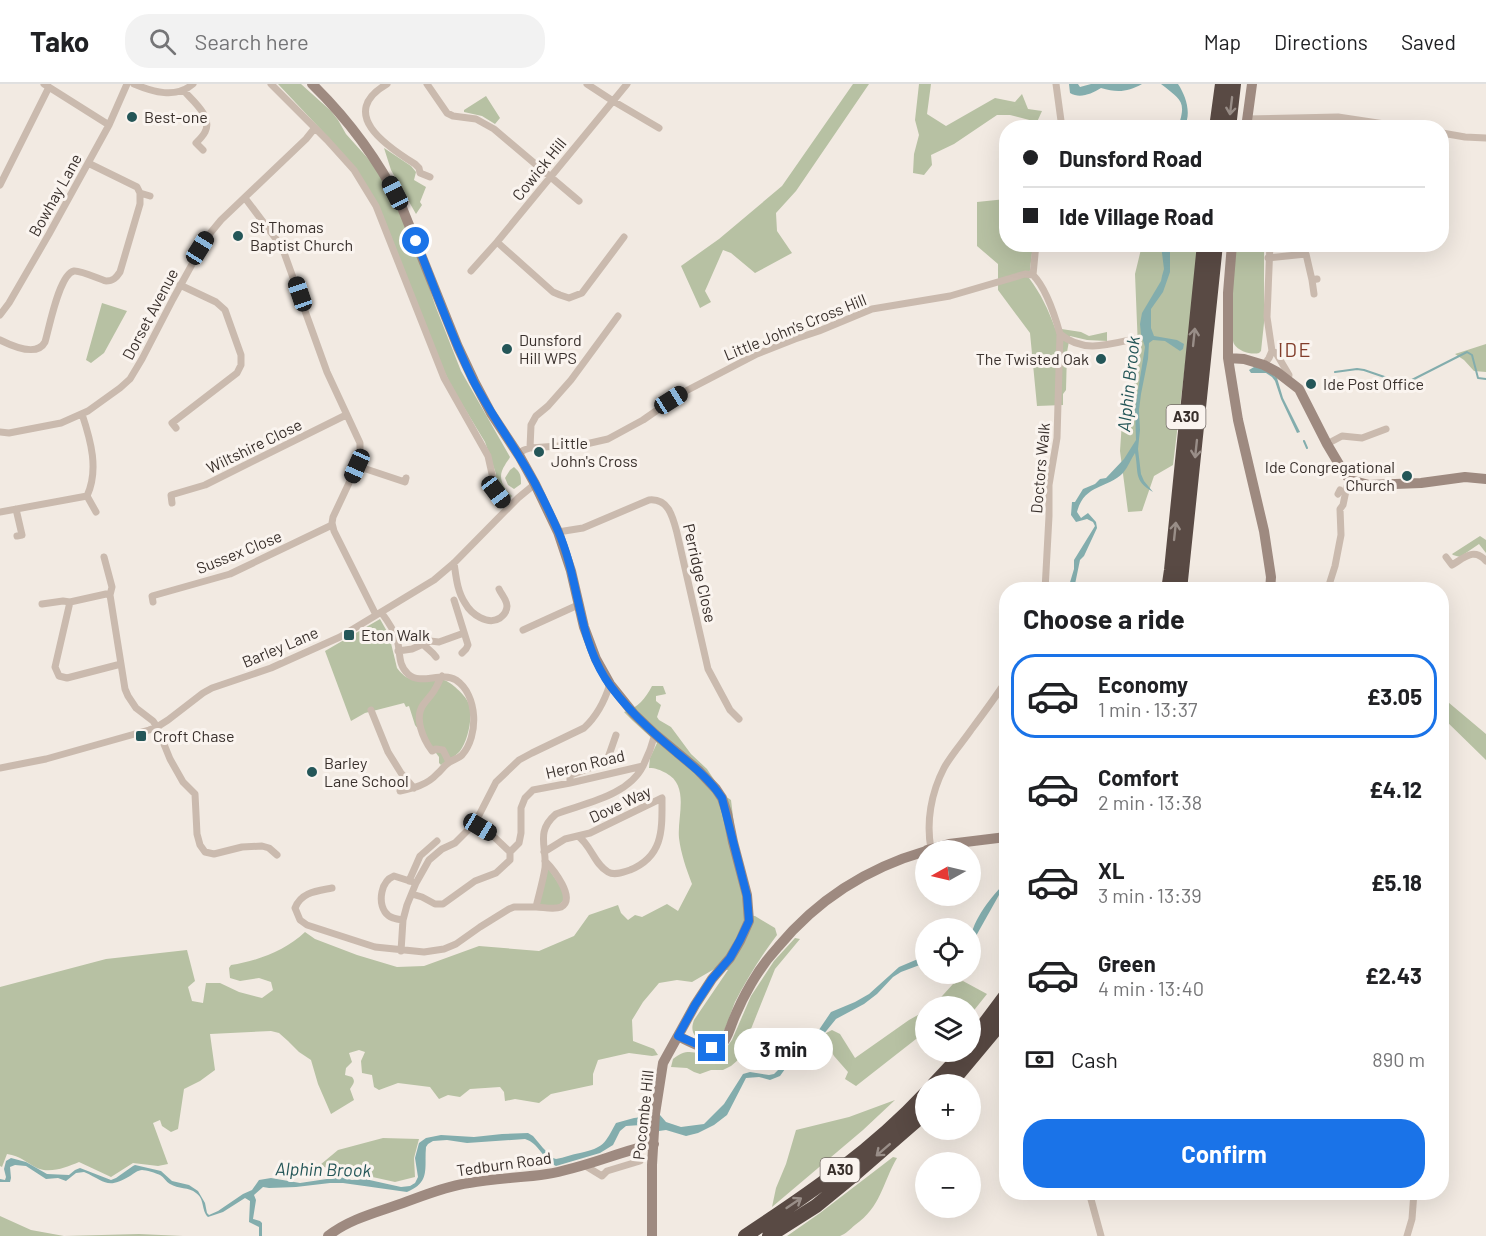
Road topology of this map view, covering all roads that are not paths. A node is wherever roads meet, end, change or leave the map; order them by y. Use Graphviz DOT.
graph roads {
  1 [pos="127,84"];
  2 [pos="134,84"];
  3 [pos="193,84"];
  4 [pos="271,84"];
  5 [pos="312,84"];
  6 [pos="427,84"];
  7 [pos="587,84"];
  8 [pos="627,84"];
  9 [pos="1056,84"];
  10 [pos="1222,84"];
  11 [pos="1234,84"];
  12 [pos="1252,84"];
  13 [pos="46,85"];
  14 [pos="382,85"];
  15 [pos="184,91"];
  16 [pos="613,101"];
  17 [pos="1061,120"];
  18 [pos="1217,120"];
  19 [pos="1229,120"];
  20 [pos="1246,120"];
  21 [pos="1292,120"];
  22 [pos="1358,120"];
  23 [pos="109,126"];
  24 [pos="659,128"];
  25 [pos="314,129"];
  26 [pos="1449,134"];
  27 [pos="1486,138"];
  28 [pos="203,150"];
  29 [pos="88,163"];
  30 [pos="430,177"];
  31 [pos="550,177"];
  32 [pos="0,185"];
  33 [pos="140,193"];
  34 [pos="150,196"];
  35 [pos="245,198"];
  36 [pos="579,201"];
  37 [pos="624,237"];
  38 [pos="497,242"];
  39 [pos="1035,252"];
  40 [pos="1203,252"];
  41 [pos="1215,252"];
  42 [pos="1231,252"];
  43 [pos="1269,252"];
  44 [pos="1268,258"];
  45 [pos="471,271"];
  46 [pos="1033,275"];
  47 [pos="180,285"];
  48 [pos="1314,294"];
  49 [pos="0,315"];
  50 [pos="618,316"];
  51 [pos="1060,334"];
  52 [pos="1134,339"];
  53 [pos="0,340"];
  54 [pos="1070,342"];
  55 [pos="1059,348"];
  56 [pos="1272,351"];
  57 [pos="1228,358"];
  58 [pos="1264,365"];
  59 [pos="1288,381"];
  60 [pos="82,414"];
  61 [pos="346,415"];
  62 [pos="172,424"];
  63 [pos="1386,429"];
  64 [pos="0,432"];
  65 [pos="1327,444"];
  66 [pos="530,448"];
  67 [pos="518,454"];
  68 [pos="357,466"];
  69 [pos="1486,479"];
  70 [pos="1355,482"];
  71 [pos="404,483"];
  72 [pos="535,484"];
  73 [pos="87,496"];
  74 [pos="171,496"];
  75 [pos="508,508"];
  76 [pos="16,509"];
  77 [pos="0,512"];
  78 [pos="96,512"];
  79 [pos="332,525"];
  80 [pos="558,532"];
  81 [pos="22,535"];
  82 [pos="104,557"];
  83 [pos="1446,557"];
  84 [pos="1486,561"];
  85 [pos="454,562"];
  86 [pos="1045,582"];
  87 [pos="1169,582"];
  88 [pos="1181,582"];
  89 [pos="1271,582"];
  90 [pos="1330,582"];
  91 [pos="499,589"];
  92 [pos="110,595"];
  93 [pos="152,596"];
  94 [pos="454,600"];
  95 [pos="70,602"];
  96 [pos="42,604"];
  97 [pos="578,605"];
  98 [pos="379,614"];
  99 [pos="523,630"];
  100 [pos="464,633"];
  101 [pos="423,644"];
  102 [pos="398,651"];
  103 [pos="462,653"];
  104 [pos="436,657"];
  105 [pos="121,664"];
  106 [pos="442,676"];
  107 [pos="610,684"];
  108 [pos="999,691"];
  109 [pos="371,710"];
  110 [pos="739,719"];
  111 [pos="157,727"];
  112 [pos="655,734"];
  113 [pos="615,735"];
  114 [pos="449,762"];
  115 [pos="643,766"];
  116 [pos="0,768"];
  117 [pos="570,783"];
  118 [pos="414,788"];
  119 [pos="400,791"];
  120 [pos="475,824"];
  121 [pos="578,836"];
  122 [pos="999,838"];
  123 [pos="928,840"];
  124 [pos="981,840"];
  125 [pos="437,841"];
  126 [pos="510,852"];
  127 [pos="544,852"];
  128 [pos="277,855"];
  129 [pos="915,855"];
  130 [pos="545,861"];
  131 [pos="412,882"];
  132 [pos="332,888"];
  133 [pos="412,894"];
  134 [pos="536,907"];
  135 [pos="404,920"];
  136 [pos="401,951"];
  137 [pos="999,1004"];
  138 [pos="999,1025"];
  139 [pos="981,1028"];
  140 [pos="678,1036"];
  141 [pos="955,1062"];
  142 [pos="943,1074"];
  143 [pos="958,1074"];
  144 [pos="915,1104"];
  145 [pos="915,1122"];
  146 [pos="654,1144"];
  147 [pos="640,1161"];
  148 [pos="584,1165"];
  149 [pos="1091,1200"];
  150 [pos="1413,1200"];
  151 [pos="328,1236"];
  152 [pos="652,1236"];
  153 [pos="745,1236"];
  154 [pos="769,1236"];
  155 [pos="1101,1236"];
  156 [pos="1407,1236"];
  1 -- 23 [label="street, Bowhay Lane"];
  2 -- 15 [label="street"];
  3 -- 15 [label="street"];
  4 -- 25 [label="street"];
  5 -- 67 [label="street, Pocombe Hill"];
  6 -- 31 [label="street"];
  7 -- 16 [label="street"];
  8 -- 16 [label="street, Cowick Hill"];
  9 -- 17 [label="street"];
  10 -- 18 [label="highway"];
  11 -- 19 [label="highway, one-way"];
  12 -- 20 [label="street"];
  13 -- 23 [label="street"];
  13 -- 32 [label="street"];
  14 -- 30 [label="street"];
  15 -- 28 [label="street"];
  16 -- 24 [label="street"];
  16 -- 31 [label="street, Cowick Hill"];
  21 -- 22 [label="street"];
  23 -- 29 [label="street, Bowhay Lane"];
  25 -- 35 [label="street, Dorset Avenue"];
  25 -- 75 [label="street"];
  26 -- 27 [label="street"];
  29 -- 33 [label="street"];
  29 -- 49 [label="street, Bowhay Lane"];
  31 -- 36 [label="street"];
  31 -- 38 [label="street, Cowick Hill"];
  33 -- 34 [label="street"];
  33 -- 53 [label="street"];
  35 -- 47 [label="street, Dorset Avenue"];
  35 -- 61 [label="street"];
  37 -- 38 [label="street"];
  38 -- 45 [label="street, Cowick Hill"];
  39 -- 46 [label="street"];
  87 -- 40 [label="highway, A30, one-way"];
  41 -- 88 [label="highway, A30, one-way"];
  42 -- 57 [label="street"];
  43 -- 44 [label="street"];
  44 -- 48 [label="street"];
  44 -- 56 [label="street"];
  46 -- 51 [label="street"];
  46 -- 66 [label="street, Little John's Cross Hill"];
  47 -- 60 [label="street, Dorset Avenue"];
  47 -- 62 [label="street"];
  50 -- 66 [label="street"];
  51 -- 54 [label="street"];
  51 -- 55 [label="street"];
  52 -- 54 [label="street"];
  54 -- 55 [label="street"];
  55 -- 86 [label="street, Doctors Walk"];
  56 -- 58 [label="street"];
  56 -- 59 [label="street"];
  57 -- 58 [label="street"];
  57 -- 89 [label="street"];
  58 -- 59 [label="street"];
  59 -- 65 [label="street"];
  60 -- 64 [label="street, Dorset Avenue"];
  60 -- 73 [label="street"];
  61 -- 68 [label="street"];
  61 -- 74 [label="street, Wiltshire Close"];
  63 -- 65 [label="street"];
  65 -- 70 [label="street"];
  66 -- 67 [label="street, Little John's Cross Hill"];
  67 -- 72 [label="street, Pocombe Hill"];
  68 -- 71 [label="street"];
  68 -- 79 [label="street"];
  69 -- 70 [label="street"];
  70 -- 90 [label="street"];
  72 -- 75 [label="street, Barley Lane"];
  72 -- 80 [label="street, Pocombe Hill"];
  73 -- 76 [label="street"];
  73 -- 78 [label="street"];
  75 -- 85 [label="street, Barley Lane"];
  76 -- 77 [label="street"];
  76 -- 81 [label="street"];
  79 -- 93 [label="street, Sussex Close"];
  79 -- 98 [label="street"];
  80 -- 97 [label="street, Pocombe Hill"];
  80 -- 110 [label="street, Perridge Close"];
  82 -- 92 [label="street"];
  83 -- 84 [label="street"];
  85 -- 91 [label="street"];
  85 -- 98 [label="street, Barley Lane"];
  92 -- 95 [label="street"];
  92 -- 105 [label="street"];
  94 -- 100 [label="street"];
  95 -- 96 [label="street"];
  95 -- 105 [label="street"];
  97 -- 99 [label="street"];
  97 -- 107 [label="street, Pocombe Hill"];
  98 -- 102 [label="street"];
  98 -- 111 [label="street, Barley Lane"];
  100 -- 101 [label="street"];
  100 -- 103 [label="street"];
  101 -- 102 [label="street"];
  101 -- 104 [label="street"];
  102 -- 106 [label="street"];
  105 -- 111 [label="street"];
  106 -- 114 [label="street"];
  106 -- 114 [label="street"];
  107 -- 112 [label="street, Pocombe Hill"];
  107 -- 120 [label="street"];
  108 -- 123 [label="street"];
  109 -- 118 [label="street"];
  111 -- 116 [label="street, Barley Lane"];
  111 -- 128 [label="street"];
  112 -- 115 [label="street, Heron Road"];
  112 -- 140 [label="street, Pocombe Hill"];
  113 -- 117 [label="street"];
  114 -- 118 [label="street"];
  115 -- 117 [label="street, Heron Road"];
  115 -- 127 [label="street"];
  117 -- 126 [label="street, Heron Road"];
  118 -- 119 [label="street"];
  120 -- 126 [label="street"];
  120 -- 131 [label="street"];
  121 -- 121 [label="street, Dove Way"];
  121 -- 127 [label="street, Dove Way"];
  122 -- 124 [label="street"];
  125 -- 131 [label="street"];
  126 -- 133 [label="street, Heron Road"];
  127 -- 130 [label="street"];
  129 -- 140 [label="street"];
  130 -- 134 [label="street"];
  130 -- 134 [label="street"];
  131 -- 133 [label="street"];
  131 -- 135 [label="street"];
  132 -- 136 [label="street"];
  133 -- 135 [label="street"];
  134 -- 136 [label="street"];
  135 -- 136 [label="street"];
  137 -- 139 [label="highway"];
  138 -- 143 [label="highway"];
  140 -- 146 [label="street, Pocombe Hill"];
  141 -- 142 [label="highway"];
  153 -- 144 [label="highway, A30, one-way"];
  145 -- 154 [label="highway, A30, one-way"];
  146 -- 148 [label="street, Tedburn Road"];
  146 -- 152 [label="street, Pocombe Hill"];
  147 -- 148 [label="street"];
  148 -- 151 [label="street, Tedburn Road"];
  149 -- 155 [label="street"];
  150 -- 156 [label="street"];
}
